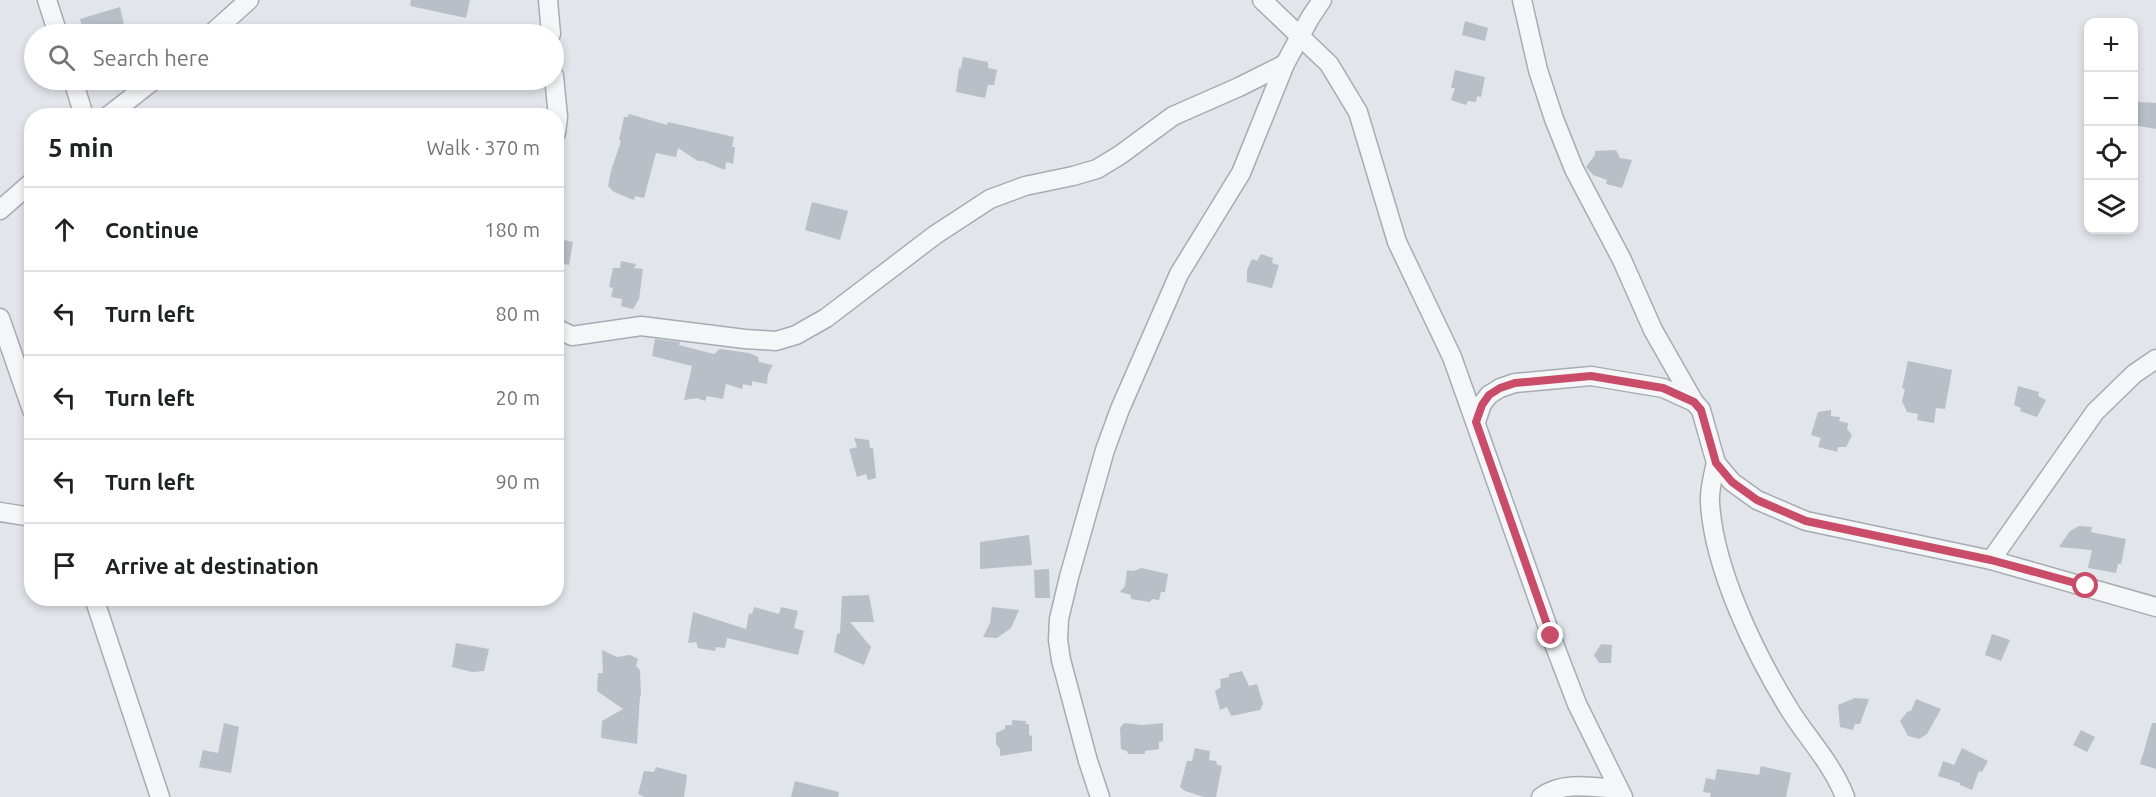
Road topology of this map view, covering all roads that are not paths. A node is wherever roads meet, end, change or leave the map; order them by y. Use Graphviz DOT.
graph roads {
  1 [pos="47,0"];
  2 [pos="249,0"];
  3 [pos="548,0"];
  4 [pos="1262,0"];
  5 [pos="1322,0"];
  6 [pos="1522,0"];
  7 [pos="229,8"];
  8 [pos="55,24"];
  9 [pos="218,24"];
  10 [pos="550,24"];
  11 [pos="1300,36"];
  12 [pos="1285,64"];
  13 [pos="76,90"];
  14 [pos="141,90"];
  15 [pos="555,90"];
  16 [pos="82,108"];
  17 [pos="118,108"];
  18 [pos="557,108"];
  19 [pos="24,189"];
  20 [pos="0,210"];
  21 [pos="0,318"];
  22 [pos="564,332"];
  23 [pos="2156,359"];
  24 [pos="24,387"];
  25 [pos="1694,402"];
  26 [pos="1476,422"];
  27 [pos="1716,463"];
  28 [pos="0,512"];
  29 [pos="24,516"];
  30 [pos="1991,560"];
  31 [pos="97,606"];
  32 [pos="2156,607"];
  33 [pos="1620,793"];
  34 [pos="160,797"];
  35 [pos="1100,797"];
  36 [pos="1541,797"];
  37 [pos="1845,797"];
  1 -- 8 [label="street"];
  2 -- 7 [label="street"];
  3 -- 10 [label="street"];
  4 -- 11 [label="street"];
  5 -- 11 [label="street"];
  6 -- 25 [label="street"];
  7 -- 9 [label="street"];
  11 -- 12 [label="street"];
  11 -- 26 [label="street"];
  12 -- 22 [label="street"];
  12 -- 35 [label="street"];
  13 -- 16 [label="street"];
  14 -- 17 [label="street"];
  15 -- 18 [label="street"];
  19 -- 20 [label="street"];
  21 -- 24 [label="street"];
  23 -- 30 [label="street"];
  25 -- 26 [label="street"];
  25 -- 27 [label="street"];
  26 -- 33 [label="street"];
  27 -- 30 [label="street"];
  27 -- 37 [label="street"];
  28 -- 29 [label="street"];
  30 -- 32 [label="street"];
  31 -- 34 [label="street"];
  33 -- 36 [label="street"];
}
